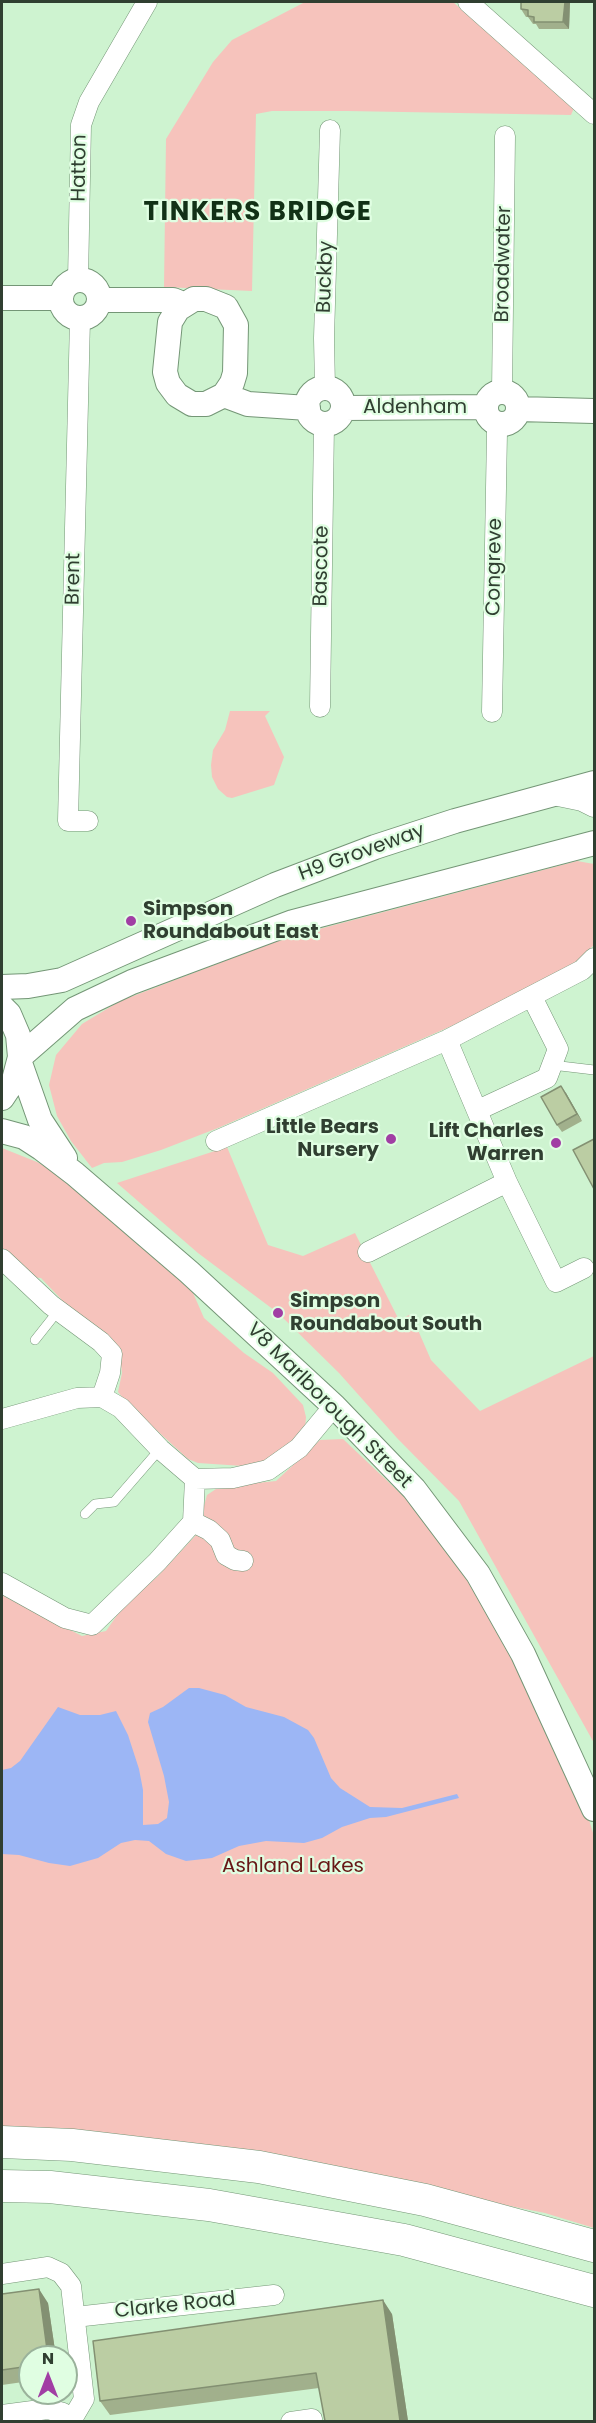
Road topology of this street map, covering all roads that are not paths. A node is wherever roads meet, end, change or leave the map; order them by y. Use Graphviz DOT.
graph roads {
  1 [pos="147,2"];
  2 [pos="468,2"];
  3 [pos="594,114"];
  4 [pos="330,130"];
  5 [pos="505,136"];
  6 [pos="78,280"];
  7 [pos="2,298"];
  8 [pos="61,298"];
  9 [pos="100,300"];
  10 [pos="183,304"];
  11 [pos="80,319"];
  12 [pos="325,388"];
  13 [pos="224,395"];
  14 [pos="343,408"];
  15 [pos="502,408"];
  16 [pos="594,411"];
  17 [pos="316,416"];
  18 [pos="320,707"];
  19 [pos="492,711"];
  20 [pos="594,783"];
  21 [pos="550,794"];
  22 [pos="594,807"];
  23 [pos="88,821"];
  24 [pos="594,843"];
  25 [pos="594,958"];
  26 [pos="2,987"];
  27 [pos="532,997"];
  28 [pos="2,1007"];
  29 [pos="447,1040"];
  30 [pos="20,1060"];
  31 [pos="552,1065"];
  32 [pos="594,1070"];
  33 [pos="2,1098"];
  34 [pos="478,1110"];
  35 [pos="2,1131"];
  36 [pos="216,1141"];
  37 [pos="75,1174"];
  38 [pos="507,1182"];
  39 [pos="368,1252"];
  40 [pos="2,1259"];
  41 [pos="584,1268"];
  42 [pos="58,1311"];
  43 [pos="34,1340"];
  44 [pos="102,1397"];
  45 [pos="334,1406"];
  46 [pos="2,1419"];
  47 [pos="160,1449"];
  48 [pos="195,1479"];
  49 [pos="85,1514"];
  50 [pos="193,1522"];
  51 [pos="243,1561"];
  52 [pos="2,1583"];
  53 [pos="594,1809"];
  54 [pos="2,2142"];
  55 [pos="2,2186"];
  56 [pos="588,2245"];
  57 [pos="2,2274"];
  58 [pos="588,2288"];
  59 [pos="274,2295"];
  60 [pos="75,2318"];
  61 [pos="2,2415"];
  62 [pos="312,2419"];
  63 [pos="71,2421"];
  64 [pos="291,2421"];
  1 -- 6 [label="street, Hatton"];
  2 -- 3 [label="street"];
  4 -- 12 [label="street, Buckby"];
  5 -- 15 [label="street, Broadwater"];
  6 -- 8 [label="street"];
  6 -- 9 [label="street"];
  7 -- 8 [label="street"];
  8 -- 11 [label="street"];
  9 -- 10 [label="street"];
  9 -- 11 [label="street"];
  10 -- 13 [label="street"];
  10 -- 13 [label="street"];
  11 -- 23 [label="street, Brent"];
  12 -- 14 [label="street"];
  12 -- 17 [label="street"];
  13 -- 17 [label="street"];
  14 -- 15 [label="street, Aldenham"];
  14 -- 17 [label="street"];
  15 -- 16 [label="street, Aldenham"];
  15 -- 19 [label="street, Congreve"];
  17 -- 18 [label="street, Bascote"];
  20 -- 21 [label="street, H9 Groveway"];
  21 -- 22 [label="street"];
  21 -- 26 [label="street, H9 Groveway"];
  24 -- 30 [label="street"];
  25 -- 27 [label="street"];
  27 -- 29 [label="street"];
  27 -- 31 [label="street"];
  28 -- 30 [label="street, V8 Marlborough Street"];
  29 -- 34 [label="street"];
  29 -- 36 [label="street"];
  30 -- 33 [label="street"];
  30 -- 37 [label="street, V8 Marlborough Street"];
  31 -- 32 [label="lane"];
  31 -- 34 [label="street"];
  34 -- 38 [label="street"];
  35 -- 37 [label="street, V8 Marlborough Street"];
  37 -- 45 [label="street, V8 Marlborough Street"];
  38 -- 39 [label="street"];
  38 -- 41 [label="street"];
  40 -- 42 [label="street"];
  42 -- 43 [label="lane"];
  42 -- 44 [label="street"];
  44 -- 46 [label="street"];
  44 -- 47 [label="street"];
  45 -- 48 [label="street"];
  45 -- 53 [label="street, V8 Marlborough Street"];
  47 -- 48 [label="street"];
  47 -- 49 [label="lane"];
  48 -- 50 [label="street"];
  50 -- 51 [label="street"];
  50 -- 52 [label="street"];
  54 -- 56 [label="highway"];
  55 -- 58 [label="highway"];
  57 -- 60 [label="street"];
  59 -- 60 [label="street, Clarke Road"];
  60 -- 63 [label="street"];
  61 -- 63 [label="street"];
  62 -- 64 [label="street"];
}
